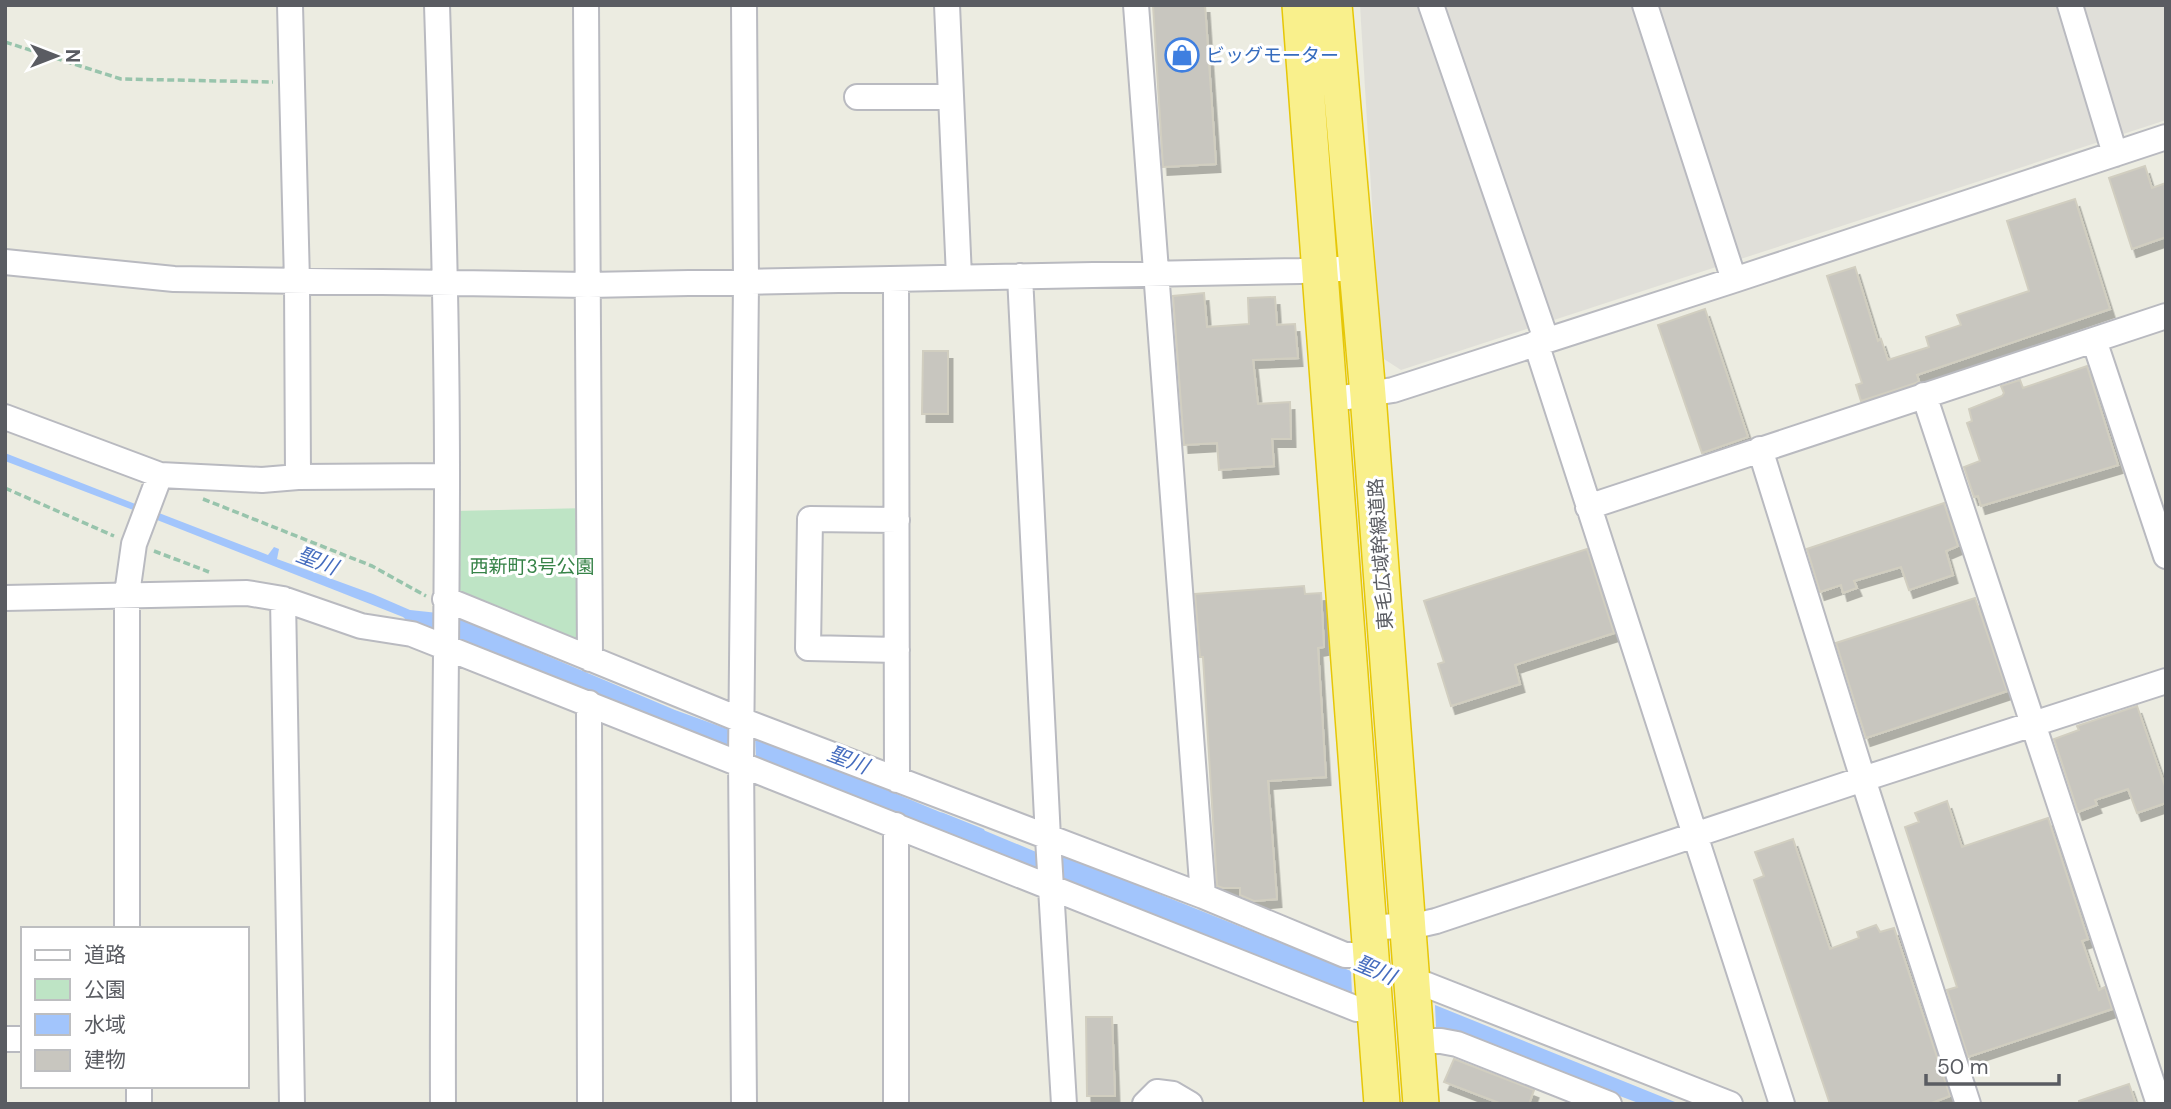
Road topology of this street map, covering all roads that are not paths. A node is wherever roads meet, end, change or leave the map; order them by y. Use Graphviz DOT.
graph roads {
  1 [pos="290,5"];
  2 [pos="438,5"];
  3 [pos="586,5"];
  4 [pos="744,5"];
  5 [pos="947,5"];
  6 [pos="1136,5"];
  7 [pos="1300,5"];
  8 [pos="1334,5"];
  9 [pos="1431,5"];
  10 [pos="1645,5"];
  11 [pos="2070,5"];
  12 [pos="857,97"];
  13 [pos="951,97"];
  14 [pos="2166,136"];
  15 [pos="2115,154"];
  16 [pos="5,262"];
  17 [pos="1357,268"];
  18 [pos="1318,270"];
  19 [pos="1156,274"];
  20 [pos="1020,276"];
  21 [pos="959,277"];
  22 [pos="896,279"];
  23 [pos="1734,281"];
  24 [pos="297,282"];
  25 [pos="746,282"];
  26 [pos="446,283"];
  27 [pos="588,285"];
  28 [pos="2166,316"];
  29 [pos="2094,340"];
  30 [pos="1541,341"];
  31 [pos="1368,395"];
  32 [pos="1924,395"];
  33 [pos="1329,400"];
  34 [pos="5,417"];
  35 [pos="1760,449"];
  36 [pos="447,476"];
  37 [pos="298,477"];
  38 [pos="164,480"];
  39 [pos="1588,506"];
  40 [pos="897,520"];
  41 [pos="2166,556"];
  42 [pos="127,594"];
  43 [pos="5,598"];
  44 [pos="283,599"];
  45 [pos="445,607"];
  46 [pos="446,645"];
  47 [pos="897,650"];
  48 [pos="590,659"];
  49 [pos="2166,681"];
  50 [pos="589,703"];
  51 [pos="741,723"];
  52 [pos="2034,724"];
  53 [pos="741,761"];
  54 [pos="1863,779"];
  55 [pos="897,780"];
  56 [pos="896,825"];
  57 [pos="1695,835"];
  58 [pos="1049,842"];
  59 [pos="1051,882"];
  60 [pos="1203,896"];
  61 [pos="1408,926"];
  62 [pos="127,927"];
  63 [pos="1372,975"];
  64 [pos="1414,1009"];
  65 [pos="292,1104"];
  66 [pos="443,1104"];
  67 [pos="590,1104"];
  68 [pos="744,1104"];
  69 [pos="896,1104"];
  70 [pos="1064,1104"];
  71 [pos="1145,1104"];
  72 [pos="1190,1104"];
  73 [pos="1382,1104"];
  74 [pos="1421,1104"];
  75 [pos="1609,1104"];
  76 [pos="1730,1104"];
  77 [pos="1782,1104"];
  78 [pos="1968,1104"];
  79 [pos="2158,1104"];
  1 -- 24 [label="street"];
  2 -- 26 [label="street"];
  3 -- 27 [label="street"];
  4 -- 25 [label="street"];
  5 -- 13 [label="street"];
  6 -- 19 [label="street"];
  7 -- 18 [label="highway, 東毛広域幹線道路"];
  8 -- 17 [label="highway, 東毛広域幹線道路"];
  9 -- 30 [label="street"];
  10 -- 23 [label="street"];
  11 -- 15 [label="street"];
  12 -- 13 [label="street"];
  13 -- 21 [label="street"];
  14 -- 15 [label="street"];
  15 -- 23 [label="street"];
  16 -- 24 [label="street"];
  17 -- 18 [label="street"];
  17 -- 31 [label="highway, 東毛広域幹線道路"];
  18 -- 19 [label="street"];
  18 -- 33 [label="highway, 東毛広域幹線道路"];
  19 -- 20 [label="street"];
  19 -- 60 [label="street"];
  20 -- 21 [label="street"];
  20 -- 58 [label="street"];
  21 -- 22 [label="street"];
  22 -- 25 [label="street"];
  22 -- 40 [label="street"];
  23 -- 30 [label="street"];
  24 -- 26 [label="street"];
  24 -- 37 [label="street"];
  25 -- 27 [label="street"];
  25 -- 51 [label="street"];
  26 -- 27 [label="street"];
  26 -- 36 [label="street"];
  27 -- 48 [label="street"];
  28 -- 29 [label="street"];
  29 -- 32 [label="street"];
  29 -- 41 [label="street"];
  30 -- 31 [label="street"];
  30 -- 39 [label="street"];
  31 -- 33 [label="street"];
  31 -- 61 [label="highway, 東毛広域幹線道路"];
  32 -- 35 [label="street"];
  32 -- 52 [label="street"];
  33 -- 63 [label="highway, 東毛広域幹線道路"];
  34 -- 38 [label="street"];
  35 -- 39 [label="street"];
  35 -- 54 [label="street"];
  36 -- 37 [label="street"];
  36 -- 45 [label="street"];
  37 -- 38 [label="street"];
  38 -- 42 [label="street"];
  39 -- 57 [label="street"];
  40 -- 47 [label="street"];
  40 -- 47 [label="street"];
  42 -- 43 [label="street"];
  42 -- 44 [label="street"];
  42 -- 62 [label="street"];
  44 -- 46 [label="street"];
  44 -- 65 [label="street"];
  45 -- 46 [label="street"];
  45 -- 48 [label="street"];
  46 -- 50 [label="street"];
  46 -- 66 [label="street"];
  47 -- 55 [label="street"];
  48 -- 51 [label="street"];
  49 -- 52 [label="street"];
  50 -- 53 [label="street"];
  50 -- 67 [label="street"];
  51 -- 53 [label="street"];
  51 -- 55 [label="street"];
  52 -- 54 [label="street"];
  52 -- 79 [label="street"];
  53 -- 56 [label="street"];
  53 -- 68 [label="street"];
  54 -- 57 [label="street"];
  54 -- 78 [label="street"];
  55 -- 58 [label="street"];
  56 -- 59 [label="street"];
  56 -- 69 [label="street"];
  57 -- 61 [label="street"];
  57 -- 77 [label="street"];
  58 -- 59 [label="street"];
  58 -- 60 [label="street"];
  59 -- 63 [label="street"];
  59 -- 70 [label="street"];
  60 -- 63 [label="street"];
  61 -- 63 [label="street"];
  61 -- 64 [label="highway, 東毛広域幹線道路"];
  63 -- 73 [label="highway, 東毛広域幹線道路"];
  64 -- 74 [label="highway, 東毛広域幹線道路"];
  64 -- 75 [label="street"];
  64 -- 76 [label="street"];
  71 -- 72 [label="street"];
}
